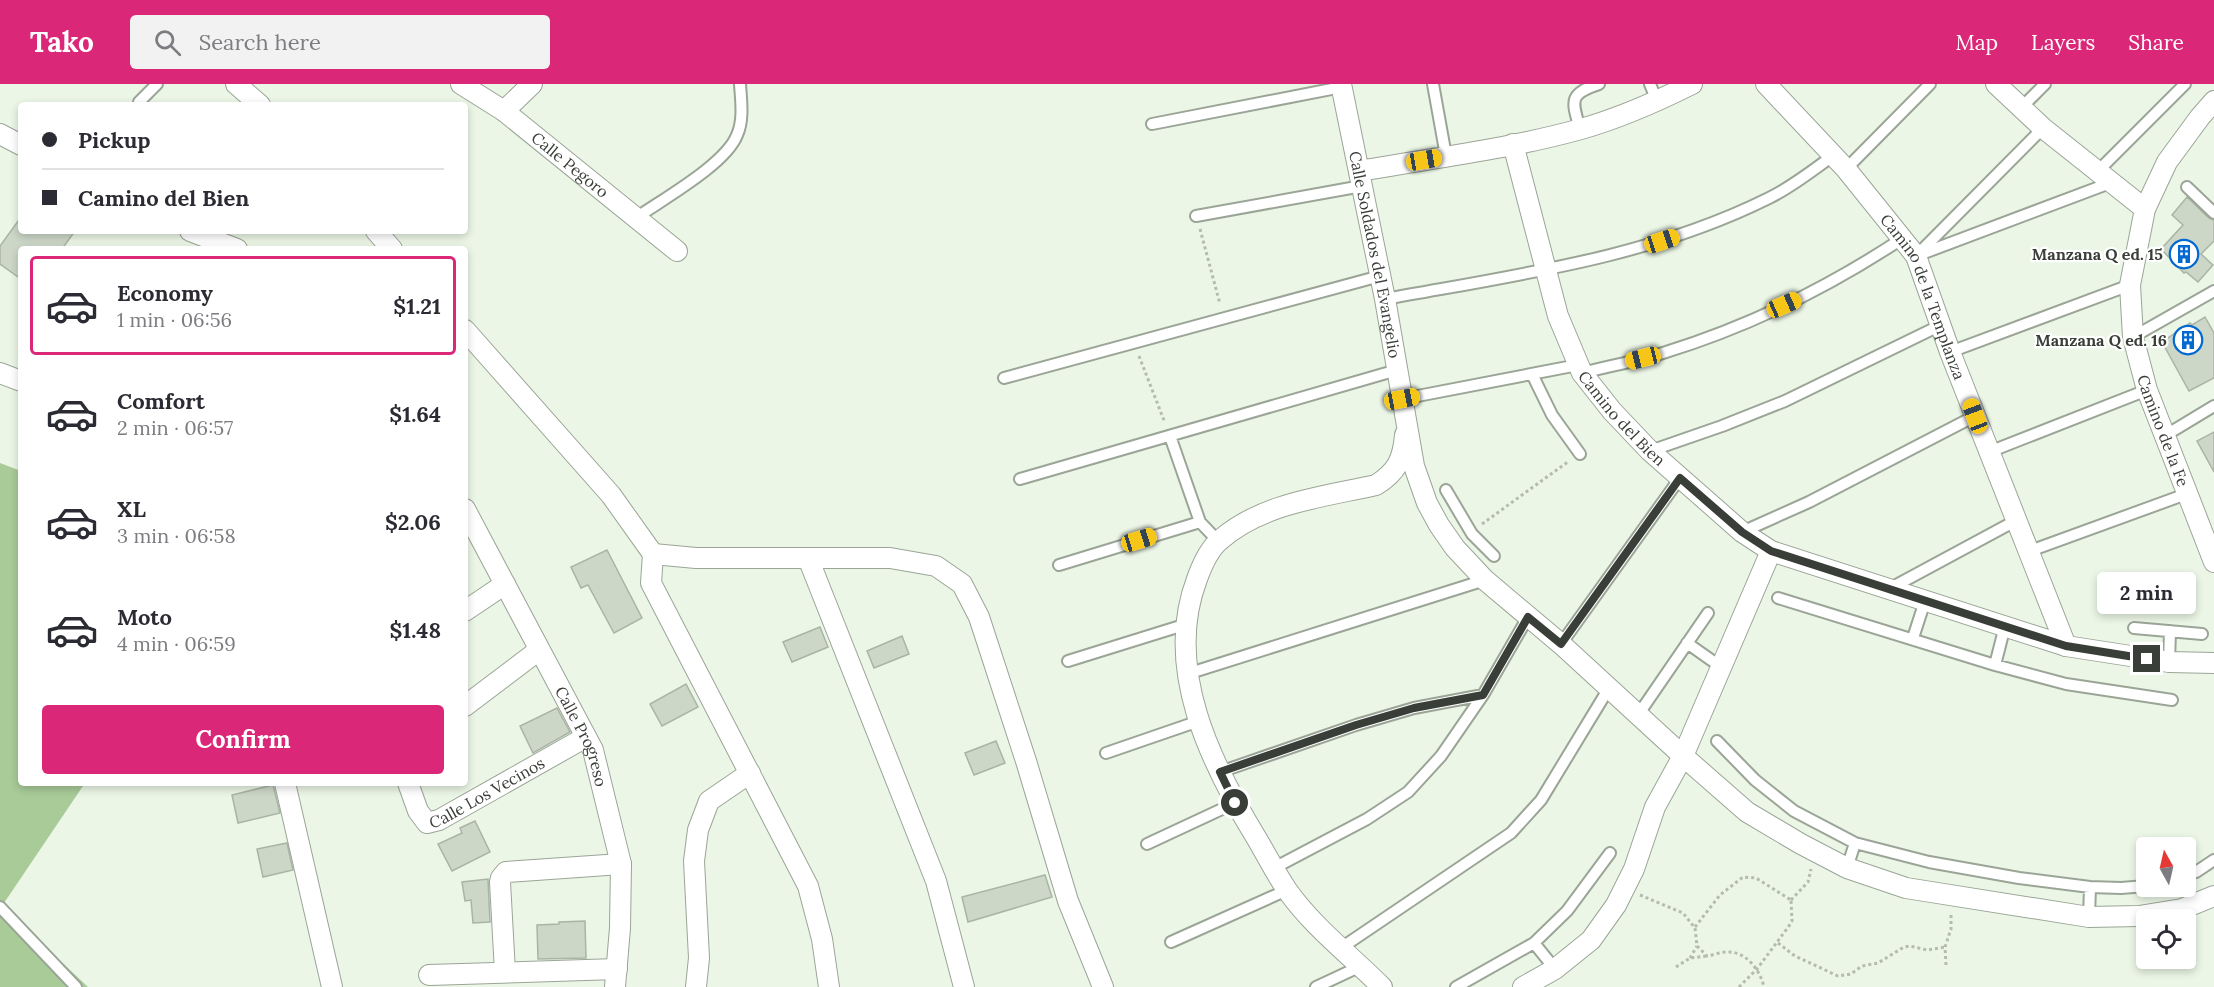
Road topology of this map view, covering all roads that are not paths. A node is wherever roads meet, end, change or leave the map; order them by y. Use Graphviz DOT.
graph roads {
  1 [pos="157,84"];
  2 [pos="236,84"];
  3 [pos="461,84"];
  4 [pos="532,84"];
  5 [pos="740,84"];
  6 [pos="1433,84"];
  7 [pos="1599,84"];
  8 [pos="1692,84"];
  9 [pos="1766,84"];
  10 [pos="1930,84"];
  11 [pos="1996,84"];
  12 [pos="2045,84"];
  13 [pos="2185,84"];
  14 [pos="1342,85"];
  15 [pos="1654,93"];
  16 [pos="2214,101"];
  17 [pos="139,102"];
  18 [pos="257,102"];
  19 [pos="2021,108"];
  20 [pos="504,111"];
  21 [pos="1152,124"];
  22 [pos="2043,128"];
  23 [pos="1580,129"];
  24 [pos="0,134"];
  25 [pos="18,143"];
  26 [pos="1513,144"];
  27 [pos="1446,156"];
  28 [pos="1840,162"];
  29 [pos="1360,178"];
  30 [pos="2103,178"];
  31 [pos="2187,187"];
  32 [pos="2145,209"];
  33 [pos="2214,213"];
  34 [pos="1196,216"];
  35 [pos="636,218"];
  36 [pos="198,234"];
  37 [pos="379,234"];
  38 [pos="1903,238"];
  39 [pos="229,246"];
  40 [pos="389,246"];
  41 [pos="677,251"];
  42 [pos="1916,256"];
  43 [pos="1545,269"];
  44 [pos="1380,276"];
  45 [pos="2130,285"];
  46 [pos="2214,291"];
  47 [pos="1385,299"];
  48 [pos="1941,326"];
  49 [pos="468,333"];
  50 [pos="2133,337"];
  51 [pos="1950,352"];
  52 [pos="1580,369"];
  53 [pos="1397,370"];
  54 [pos="0,373"];
  55 [pos="1532,374"];
  56 [pos="1004,378"];
  57 [pos="18,380"];
  58 [pos="2147,390"];
  59 [pos="1402,399"];
  60 [pos="2214,406"];
  61 [pos="1975,416"];
  62 [pos="1406,425"];
  63 [pos="2166,435"];
  64 [pos="1170,436"];
  65 [pos="1650,451"];
  66 [pos="1989,452"];
  67 [pos="1580,454"];
  68 [pos="1680,478"];
  69 [pos="1020,480"];
  70 [pos="1446,490"];
  71 [pos="2189,493"];
  72 [pos="468,515"];
  73 [pos="2017,520"];
  74 [pos="1200,522"];
  75 [pos="2209,531"];
  76 [pos="1742,532"];
  77 [pos="1472,534"];
  78 [pos="1218,541"];
  79 [pos="1455,548"];
  80 [pos="1771,551"];
  81 [pos="2030,551"];
  82 [pos="653,554"];
  83 [pos="1494,556"];
  84 [pos="808,558"];
  85 [pos="2214,561"];
  86 [pos="1059,565"];
  87 [pos="1485,580"];
  88 [pos="505,584"];
  89 [pos="1889,589"];
  90 [pos="1778,598"];
  91 [pos="1925,601"];
  92 [pos="468,609"];
  93 [pos="1708,613"];
  94 [pos="1528,617"];
  95 [pos="1187,624"];
  96 [pos="2005,626"];
  97 [pos="2134,628"];
  98 [pos="2170,631"];
  99 [pos="2202,634"];
  100 [pos="1913,638"];
  101 [pos="1687,643"];
  102 [pos="1561,644"];
  103 [pos="2066,646"];
  104 [pos="539,650"];
  105 [pos="1068,661"];
  106 [pos="2169,662"];
  107 [pos="2214,663"];
  108 [pos="1995,665"];
  109 [pos="1721,667"];
  110 [pos="1187,674"];
  111 [pos="1609,688"];
  112 [pos="1483,695"];
  113 [pos="2172,700"];
  114 [pos="468,704"];
  115 [pos="1638,715"];
  116 [pos="1199,721"];
  117 [pos="586,737"];
  118 [pos="1717,741"];
  119 [pos="1106,753"];
  120 [pos="1683,756"];
  121 [pos="750,772"];
  122 [pos="1220,772"];
  123 [pos="286,786"];
  124 [pos="409,786"];
  125 [pos="1235,803"];
  126 [pos="1855,843"];
  127 [pos="1146,844"];
  128 [pos="1610,853"];
  129 [pos="2214,860"];
  130 [pos="621,864"];
  131 [pos="1274,868"];
  132 [pos="1847,868"];
  133 [pos="2196,872"];
  134 [pos="2090,887"];
  135 [pos="2136,887"];
  136 [pos="1287,890"];
  137 [pos="2214,896"];
  138 [pos="0,907"];
  139 [pos="2089,917"];
  140 [pos="1171,942"];
  141 [pos="1534,943"];
  142 [pos="1341,948"];
  143 [pos="1361,966"];
  144 [pos="1555,969"];
  145 [pos="505,972"];
  146 [pos="429,975"];
  147 [pos="616,978"];
  148 [pos="76,987"];
  149 [pos="332,987"];
  150 [pos="696,987"];
  151 [pos="829,987"];
  152 [pos="964,987"];
  153 [pos="1103,987"];
  154 [pos="1316,987"];
  155 [pos="1382,987"];
  156 [pos="1456,987"];
  157 [pos="1523,987"];
  1 -- 17 [label="lane"];
  2 -- 18 [label="street"];
  3 -- 20 [label="street, Calle Pegoro"];
  4 -- 20 [label="street"];
  5 -- 35 [label="lane"];
  6 -- 27 [label="lane"];
  7 -- 23 [label="lane"];
  8 -- 15 [label="street"];
  9 -- 28 [label="street, Camino de la Templanza"];
  10 -- 28 [label="lane"];
  11 -- 19 [label="street"];
  12 -- 19 [label="lane"];
  13 -- 30 [label="lane"];
  14 -- 21 [label="lane"];
  14 -- 29 [label="street, Calle Soldados del Evangelio"];
  15 -- 23 [label="street"];
  16 -- 32 [label="street, Camino de la Fe"];
  19 -- 22 [label="street"];
  20 -- 35 [label="street, Calle Pegoro"];
  22 -- 30 [label="street"];
  22 -- 42 [label="lane"];
  23 -- 26 [label="street"];
  24 -- 25 [label="street"];
  26 -- 27 [label="street"];
  26 -- 43 [label="street, Camino del Bien"];
  27 -- 29 [label="street"];
  28 -- 38 [label="street, Camino de la Templanza"];
  28 -- 43 [label="lane"];
  29 -- 34 [label="lane"];
  29 -- 44 [label="street, Calle Soldados del Evangelio"];
  30 -- 32 [label="street"];
  30 -- 42 [label="lane"];
  31 -- 33 [label="lane"];
  32 -- 45 [label="street, Camino de la Fe"];
  35 -- 41 [label="street, Calle Pegoro"];
  36 -- 39 [label="street"];
  37 -- 40 [label="street"];
  38 -- 42 [label="street, Camino de la Templanza"];
  38 -- 52 [label="lane"];
  42 -- 48 [label="street, Camino de la Templanza"];
  43 -- 47 [label="lane"];
  43 -- 52 [label="street, Camino del Bien"];
  44 -- 47 [label="street, Calle Soldados del Evangelio"];
  44 -- 56 [label="lane"];
  45 -- 50 [label="street, Camino de la Fe"];
  45 -- 51 [label="lane"];
  46 -- 50 [label="lane"];
  47 -- 53 [label="street, Calle Soldados del Evangelio"];
  48 -- 51 [label="street, Camino de la Templanza"];
  48 -- 65 [label="lane"];
  49 -- 82 [label="street"];
  50 -- 58 [label="street, Camino de la Fe"];
  51 -- 61 [label="street, Camino de la Templanza"];
  52 -- 55 [label="lane"];
  52 -- 65 [label="street, Camino del Bien"];
  53 -- 59 [label="street, Calle Soldados del Evangelio"];
  53 -- 64 [label="lane"];
  54 -- 57 [label="street"];
  55 -- 59 [label="lane"];
  55 -- 67 [label="lane"];
  58 -- 63 [label="street, Camino de la Fe"];
  58 -- 66 [label="lane"];
  59 -- 62 [label="street, Calle Soldados del Evangelio"];
  60 -- 63 [label="lane"];
  61 -- 66 [label="street, Camino de la Templanza"];
  61 -- 76 [label="lane"];
  62 -- 78 [label="street"];
  62 -- 79 [label="street"];
  63 -- 71 [label="street, Camino de la Fe"];
  64 -- 69 [label="lane"];
  64 -- 74 [label="lane"];
  65 -- 68 [label="street, Camino del Bien"];
  66 -- 73 [label="street, Camino de la Templanza"];
  68 -- 76 [label="street, Camino del Bien"];
  68 -- 102 [label="lane"];
  70 -- 77 [label="lane"];
  71 -- 75 [label="street, Camino de la Fe"];
  71 -- 81 [label="lane"];
  72 -- 88 [label="street, Calle Progreso"];
  73 -- 81 [label="street, Camino de la Templanza"];
  73 -- 89 [label="lane"];
  74 -- 78 [label="lane"];
  74 -- 86 [label="lane"];
  75 -- 85 [label="street, Camino de la Fe"];
  76 -- 80 [label="street, Camino del Bien"];
  77 -- 79 [label="lane"];
  77 -- 83 [label="lane"];
  78 -- 95 [label="street"];
  79 -- 87 [label="street"];
  80 -- 89 [label="street, Camino del Bien"];
  80 -- 109 [label="street"];
  81 -- 103 [label="street, Camino de la Templanza"];
  82 -- 84 [label="street"];
  82 -- 121 [label="street"];
  84 -- 152 [label="street"];
  84 -- 153 [label="street"];
  87 -- 94 [label="street"];
  87 -- 110 [label="lane"];
  88 -- 92 [label="street"];
  88 -- 104 [label="street, Calle Progreso"];
  89 -- 91 [label="street, Camino del Bien"];
  90 -- 100 [label="lane"];
  91 -- 96 [label="street, Camino del Bien"];
  91 -- 100 [label="lane"];
  93 -- 101 [label="lane"];
  94 -- 102 [label="street"];
  94 -- 112 [label="lane"];
  95 -- 105 [label="lane"];
  95 -- 110 [label="street"];
  96 -- 103 [label="street, Camino del Bien"];
  96 -- 108 [label="lane"];
  97 -- 98 [label="lane"];
  98 -- 99 [label="lane"];
  98 -- 106 [label="lane"];
  100 -- 108 [label="lane"];
  101 -- 109 [label="lane"];
  101 -- 115 [label="lane"];
  102 -- 111 [label="street"];
  103 -- 106 [label="street, Camino del Bien"];
  104 -- 114 [label="street"];
  104 -- 117 [label="street, Calle Progreso"];
  106 -- 107 [label="street, Camino del Bien"];
  108 -- 113 [label="lane"];
  109 -- 120 [label="street"];
  110 -- 116 [label="street"];
  111 -- 115 [label="street"];
  111 -- 142 [label="lane"];
  112 -- 122 [label="lane"];
  112 -- 131 [label="lane"];
  115 -- 120 [label="street"];
  116 -- 119 [label="lane"];
  116 -- 122 [label="street"];
  117 -- 124 [label="street, Calle Los Vecinos"];
  117 -- 130 [label="street, Calle Progreso"];
  118 -- 126 [label="lane"];
  120 -- 132 [label="street"];
  120 -- 144 [label="street"];
  121 -- 150 [label="street"];
  121 -- 151 [label="street"];
  122 -- 125 [label="street"];
  123 -- 149 [label="street"];
  125 -- 127 [label="lane"];
  125 -- 131 [label="street"];
  126 -- 132 [label="lane"];
  126 -- 134 [label="lane"];
  128 -- 141 [label="lane"];
  129 -- 133 [label="lane"];
  130 -- 145 [label="street"];
  130 -- 147 [label="street, Calle Progreso"];
  131 -- 136 [label="street"];
  132 -- 139 [label="street"];
  134 -- 135 [label="lane"];
  134 -- 139 [label="lane"];
  136 -- 140 [label="lane"];
  136 -- 142 [label="street"];
  137 -- 139 [label="street"];
  138 -- 148 [label="lane"];
  141 -- 144 [label="lane"];
  141 -- 156 [label="lane"];
  142 -- 143 [label="street"];
  143 -- 154 [label="lane"];
  143 -- 155 [label="street"];
  144 -- 157 [label="street"];
  145 -- 146 [label="street"];
  145 -- 147 [label="street"];
}
